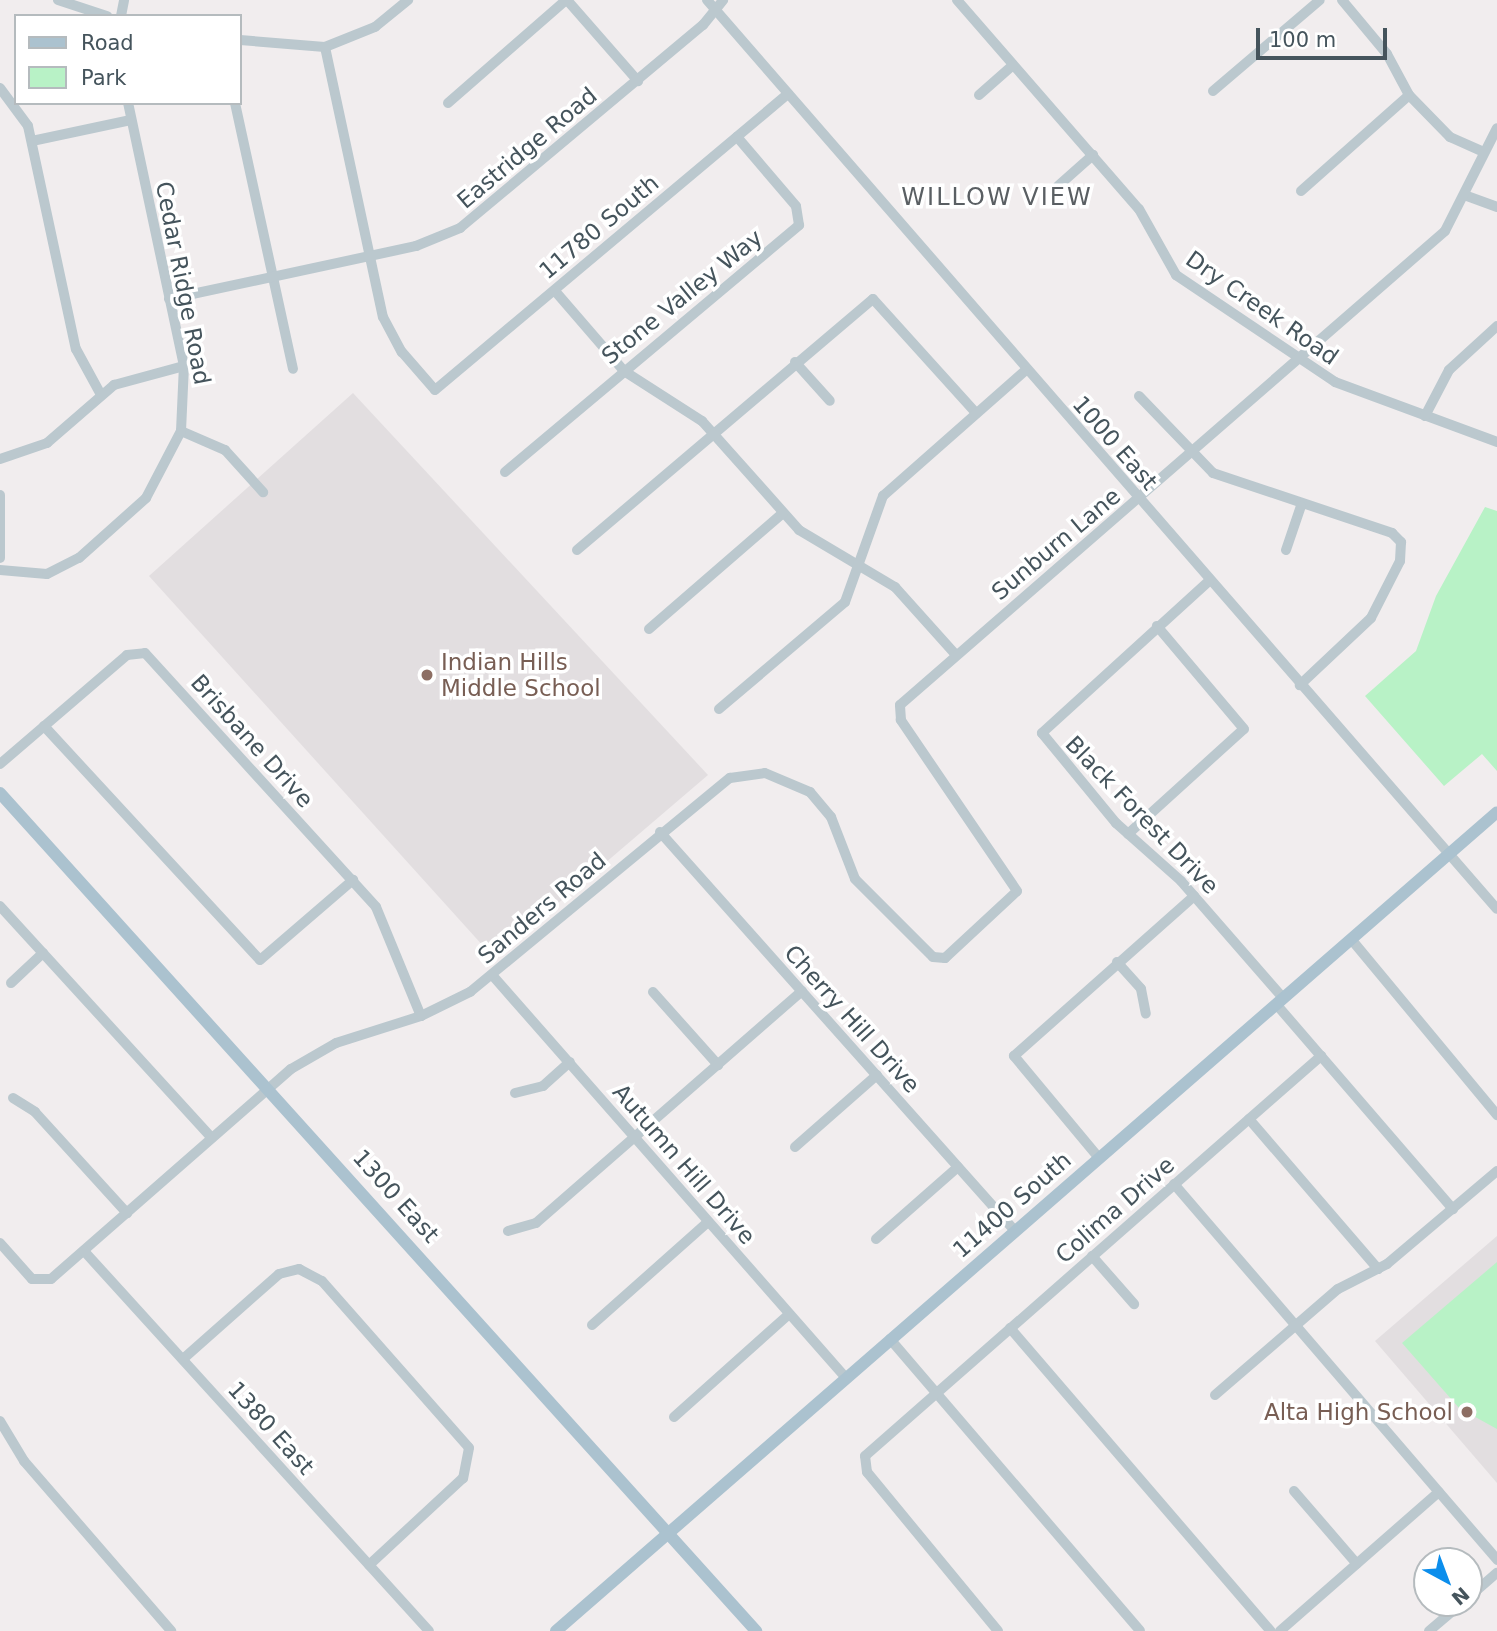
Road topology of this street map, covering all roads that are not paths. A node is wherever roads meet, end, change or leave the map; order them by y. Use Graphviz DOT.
graph roads {
  1 [pos="58,0"];
  2 [pos="408,0"];
  3 [pos="567,0"];
  4 [pos="707,0"];
  5 [pos="723,0"];
  6 [pos="957,0"];
  7 [pos="1320,0"];
  8 [pos="1342,0"];
  9 [pos="715,9"];
  10 [pos="101,14"];
  11 [pos="242,40"];
  12 [pos="325,47"];
  13 [pos="1013,65"];
  14 [pos="638,80"];
  15 [pos="0,88"];
  16 [pos="1213,91"];
  17 [pos="788,94"];
  18 [pos="979,94"];
  19 [pos="1409,95"];
  20 [pos="448,103"];
  21 [pos="14,104"];
  22 [pos="15,105"];
  23 [pos="128,105"];
  24 [pos="235,105"];
  25 [pos="131,120"];
  26 [pos="1497,128"];
  27 [pos="737,138"];
  28 [pos="32,141"];
  29 [pos="1483,152"];
  30 [pos="1093,155"];
  31 [pos="1058,186"];
  32 [pos="1301,191"];
  33 [pos="1467,196"];
  34 [pos="1497,207"];
  35 [pos="369,256"];
  36 [pos="272,277"];
  37 [pos="555,291"];
  38 [pos="169,299"];
  39 [pos="1497,326"];
  40 [pos="1298,360"];
  41 [pos="795,362"];
  42 [pos="184,366"];
  43 [pos="293,369"];
  44 [pos="624,371"];
  45 [pos="1026,371"];
  46 [pos="100,393"];
  47 [pos="1139,396"];
  48 [pos="830,401"];
  49 [pos="976,413"];
  50 [pos="1425,416"];
  51 [pos="181,431"];
  52 [pos="713,434"];
  53 [pos="1497,442"];
  54 [pos="1190,454"];
  55 [pos="0,459"];
  56 [pos="505,472"];
  57 [pos="263,492"];
  58 [pos="0,495"];
  59 [pos="1138,499"];
  60 [pos="1301,506"];
  61 [pos="783,513"];
  62 [pos="578,550"];
  63 [pos="1286,550"];
  64 [pos="0,558"];
  65 [pos="860,566"];
  66 [pos="0,570"];
  67 [pos="1209,581"];
  68 [pos="1157,626"];
  69 [pos="649,629"];
  70 [pos="956,655"];
  71 [pos="1300,685"];
  72 [pos="719,709"];
  73 [pos="44,726"];
  74 [pos="0,764"];
  75 [pos="0,793"];
  76 [pos="1497,811"];
  77 [pos="660,832"];
  78 [pos="1128,834"];
  79 [pos="1449,853"];
  80 [pos="353,880"];
  81 [pos="1017,891"];
  82 [pos="1194,896"];
  83 [pos="0,906"];
  84 [pos="1497,909"];
  85 [pos="1351,939"];
  86 [pos="43,953"];
  87 [pos="1117,962"];
  88 [pos="494,976"];
  89 [pos="11,983"];
  90 [pos="802,991"];
  91 [pos="653,992"];
  92 [pos="1279,1001"];
  93 [pos="1146,1014"];
  94 [pos="421,1016"];
  95 [pos="1321,1056"];
  96 [pos="570,1062"];
  97 [pos="718,1065"];
  98 [pos="877,1075"];
  99 [pos="270,1086"];
  100 [pos="515,1093"];
  101 [pos="13,1098"];
  102 [pos="1497,1115"];
  103 [pos="1249,1119"];
  104 [pos="636,1136"];
  105 [pos="212,1138"];
  106 [pos="795,1147"];
  107 [pos="1099,1158"];
  108 [pos="958,1167"];
  109 [pos="1497,1171"];
  110 [pos="1174,1184"];
  111 [pos="1452,1209"];
  112 [pos="127,1213"];
  113 [pos="708,1223"];
  114 [pos="508,1231"];
  115 [pos="1015,1231"];
  116 [pos="876,1239"];
  117 [pos="0,1243"];
  118 [pos="84,1251"];
  119 [pos="1092,1256"];
  120 [pos="1378,1269"];
  121 [pos="1134,1304"];
  122 [pos="789,1314"];
  123 [pos="592,1325"];
  124 [pos="1296,1325"];
  125 [pos="1010,1328"];
  126 [pos="890,1339"];
  127 [pos="183,1359"];
  128 [pos="846,1378"];
  129 [pos="935,1392"];
  130 [pos="1215,1395"];
  131 [pos="674,1417"];
  132 [pos="0,1421"];
  133 [pos="1294,1491"];
  134 [pos="1439,1492"];
  135 [pos="670,1531"];
  136 [pos="1497,1560"];
  137 [pos="1357,1564"];
  138 [pos="369,1565"];
  139 [pos="1497,1573"];
  140 [pos="1483,1585"];
  141 [pos="1446,1617"];
  142 [pos="171,1631"];
  143 [pos="429,1631"];
  144 [pos="556,1631"];
  145 [pos="756,1631"];
  146 [pos="998,1631"];
  147 [pos="1140,1631"];
  148 [pos="1270,1631"];
  149 [pos="1280,1631"];
  150 [pos="1429,1631"];
  1 -- 10 [label="street"];
  2 -- 12 [label="street"];
  3 -- 14 [label="street"];
  3 -- 20 [label="street"];
  4 -- 9 [label="street, 1000 East"];
  5 -- 9 [label="street, Eastridge Road"];
  6 -- 13 [label="street, Dry Creek Road"];
  7 -- 16 [label="street"];
  8 -- 19 [label="street"];
  9 -- 14 [label="street, Eastridge Road"];
  9 -- 17 [label="street, 1000 East"];
  11 -- 12 [label="street"];
  12 -- 35 [label="street"];
  13 -- 18 [label="street"];
  13 -- 30 [label="street, Dry Creek Road"];
  14 -- 35 [label="street, Eastridge Road"];
  15 -- 21 [label="street"];
  17 -- 27 [label="street, 11780 South"];
  17 -- 45 [label="street, 1000 East"];
  19 -- 29 [label="street"];
  19 -- 32 [label="street"];
  22 -- 28 [label="street"];
  23 -- 25 [label="street, Cedar Ridge Road"];
  24 -- 36 [label="street"];
  25 -- 28 [label="street"];
  25 -- 38 [label="street, Cedar Ridge Road"];
  26 -- 29 [label="street, Sunburn Lane"];
  27 -- 37 [label="street, 11780 South"];
  27 -- 44 [label="street, Stone Valley Way"];
  28 -- 46 [label="street"];
  29 -- 33 [label="street, Sunburn Lane"];
  30 -- 31 [label="street"];
  30 -- 40 [label="street, Dry Creek Road"];
  33 -- 34 [label="street"];
  33 -- 40 [label="street, Sunburn Lane"];
  35 -- 36 [label="street, Eastridge Road"];
  35 -- 37 [label="street, 11780 South"];
  36 -- 38 [label="street, Eastridge Road"];
  36 -- 43 [label="street"];
  37 -- 44 [label="street"];
  38 -- 42 [label="street, Cedar Ridge Road"];
  39 -- 50 [label="street"];
  40 -- 50 [label="street, Dry Creek Road"];
  40 -- 54 [label="street, Sunburn Lane"];
  41 -- 48 [label="street"];
  41 -- 49 [label="street"];
  41 -- 52 [label="street"];
  42 -- 46 [label="street"];
  42 -- 51 [label="street, Cedar Ridge Road"];
  44 -- 52 [label="street"];
  44 -- 56 [label="street, Stone Valley Way"];
  45 -- 49 [label="street"];
  45 -- 59 [label="street, 1000 East"];
  46 -- 55 [label="street"];
  47 -- 54 [label="street"];
  49 -- 65 [label="street"];
  50 -- 53 [label="street, Dry Creek Road"];
  51 -- 57 [label="street"];
  51 -- 66 [label="street, Cedar Ridge Road"];
  52 -- 61 [label="street"];
  52 -- 62 [label="street"];
  54 -- 59 [label="street, Sunburn Lane"];
  54 -- 60 [label="street"];
  58 -- 64 [label="street"];
  59 -- 67 [label="street, 1000 East"];
  59 -- 70 [label="street, Sunburn Lane"];
  60 -- 63 [label="street"];
  60 -- 71 [label="street"];
  61 -- 65 [label="street"];
  61 -- 69 [label="street"];
  65 -- 70 [label="street"];
  65 -- 72 [label="street"];
  67 -- 68 [label="street, Black Forest Drive"];
  67 -- 71 [label="street, 1000 East"];
  68 -- 78 [label="street, Black Forest Drive"];
  68 -- 78 [label="street"];
  70 -- 81 [label="street, Sunburn Lane"];
  71 -- 79 [label="street, 1000 East"];
  73 -- 74 [label="street, Brisbane Drive"];
  73 -- 80 [label="street, Brisbane Drive"];
  73 -- 80 [label="street"];
  75 -- 99 [label="main road, 1300 East"];
  76 -- 79 [label="main road, 11400 South"];
  77 -- 81 [label="street, Sanders Road"];
  77 -- 88 [label="street, Sanders Road"];
  77 -- 90 [label="street, Cherry Hill Drive"];
  78 -- 82 [label="street, Black Forest Drive"];
  79 -- 84 [label="street, 1000 East"];
  79 -- 85 [label="main road, 11400 South"];
  80 -- 94 [label="street, Brisbane Drive"];
  82 -- 87 [label="street"];
  82 -- 92 [label="street, Black Forest Drive"];
  83 -- 86 [label="street"];
  85 -- 92 [label="main road, 11400 South"];
  85 -- 102 [label="street"];
  86 -- 89 [label="street"];
  86 -- 105 [label="street"];
  87 -- 93 [label="street"];
  87 -- 107 [label="street"];
  88 -- 94 [label="street, Sanders Road"];
  88 -- 96 [label="street, Autumn Hill Drive"];
  90 -- 97 [label="street"];
  90 -- 98 [label="street, Cherry Hill Drive"];
  91 -- 97 [label="street"];
  92 -- 95 [label="street, Black Forest Drive"];
  92 -- 107 [label="main road, 11400 South"];
  94 -- 99 [label="street, Sanders Road"];
  95 -- 103 [label="street, Colima Drive"];
  95 -- 111 [label="street, Black Forest Drive"];
  96 -- 100 [label="street"];
  96 -- 104 [label="street, Autumn Hill Drive"];
  97 -- 104 [label="street"];
  98 -- 106 [label="street"];
  98 -- 108 [label="street, Cherry Hill Drive"];
  99 -- 105 [label="street, Sanders Road"];
  99 -- 135 [label="main road, 1300 East"];
  101 -- 112 [label="street"];
  103 -- 110 [label="street, Colima Drive"];
  103 -- 120 [label="street"];
  104 -- 113 [label="street, Autumn Hill Drive"];
  104 -- 114 [label="street"];
  105 -- 112 [label="street, Sanders Road"];
  107 -- 115 [label="main road, 11400 South"];
  108 -- 115 [label="street, Cherry Hill Drive"];
  108 -- 116 [label="street"];
  109 -- 111 [label="street"];
  110 -- 119 [label="street, Colima Drive"];
  110 -- 124 [label="street"];
  111 -- 120 [label="street"];
  112 -- 118 [label="street, Sanders Road"];
  113 -- 122 [label="street, Autumn Hill Drive"];
  113 -- 123 [label="street"];
  115 -- 126 [label="main road, 11400 South"];
  117 -- 118 [label="street, Sanders Road"];
  118 -- 127 [label="street, 1380 East"];
  119 -- 121 [label="street"];
  119 -- 125 [label="street, Colima Drive"];
  120 -- 124 [label="street"];
  122 -- 128 [label="street, Autumn Hill Drive"];
  122 -- 131 [label="street"];
  124 -- 130 [label="street"];
  124 -- 134 [label="street"];
  125 -- 129 [label="street, Colima Drive"];
  125 -- 148 [label="street"];
  126 -- 128 [label="main road, 11400 South"];
  126 -- 129 [label="street"];
  127 -- 138 [label="street, 1380 East"];
  127 -- 138 [label="street"];
  128 -- 135 [label="main road, 11400 South"];
  129 -- 146 [label="street, Colima Drive"];
  129 -- 147 [label="street"];
  132 -- 142 [label="street"];
  133 -- 137 [label="street"];
  134 -- 136 [label="street"];
  134 -- 137 [label="street"];
  135 -- 144 [label="main road, 11400 South"];
  135 -- 145 [label="main road, 1300 East"];
  137 -- 149 [label="street"];
  138 -- 143 [label="street, 1380 East"];
  139 -- 140 [label="street"];
  141 -- 150 [label="street"];
}
